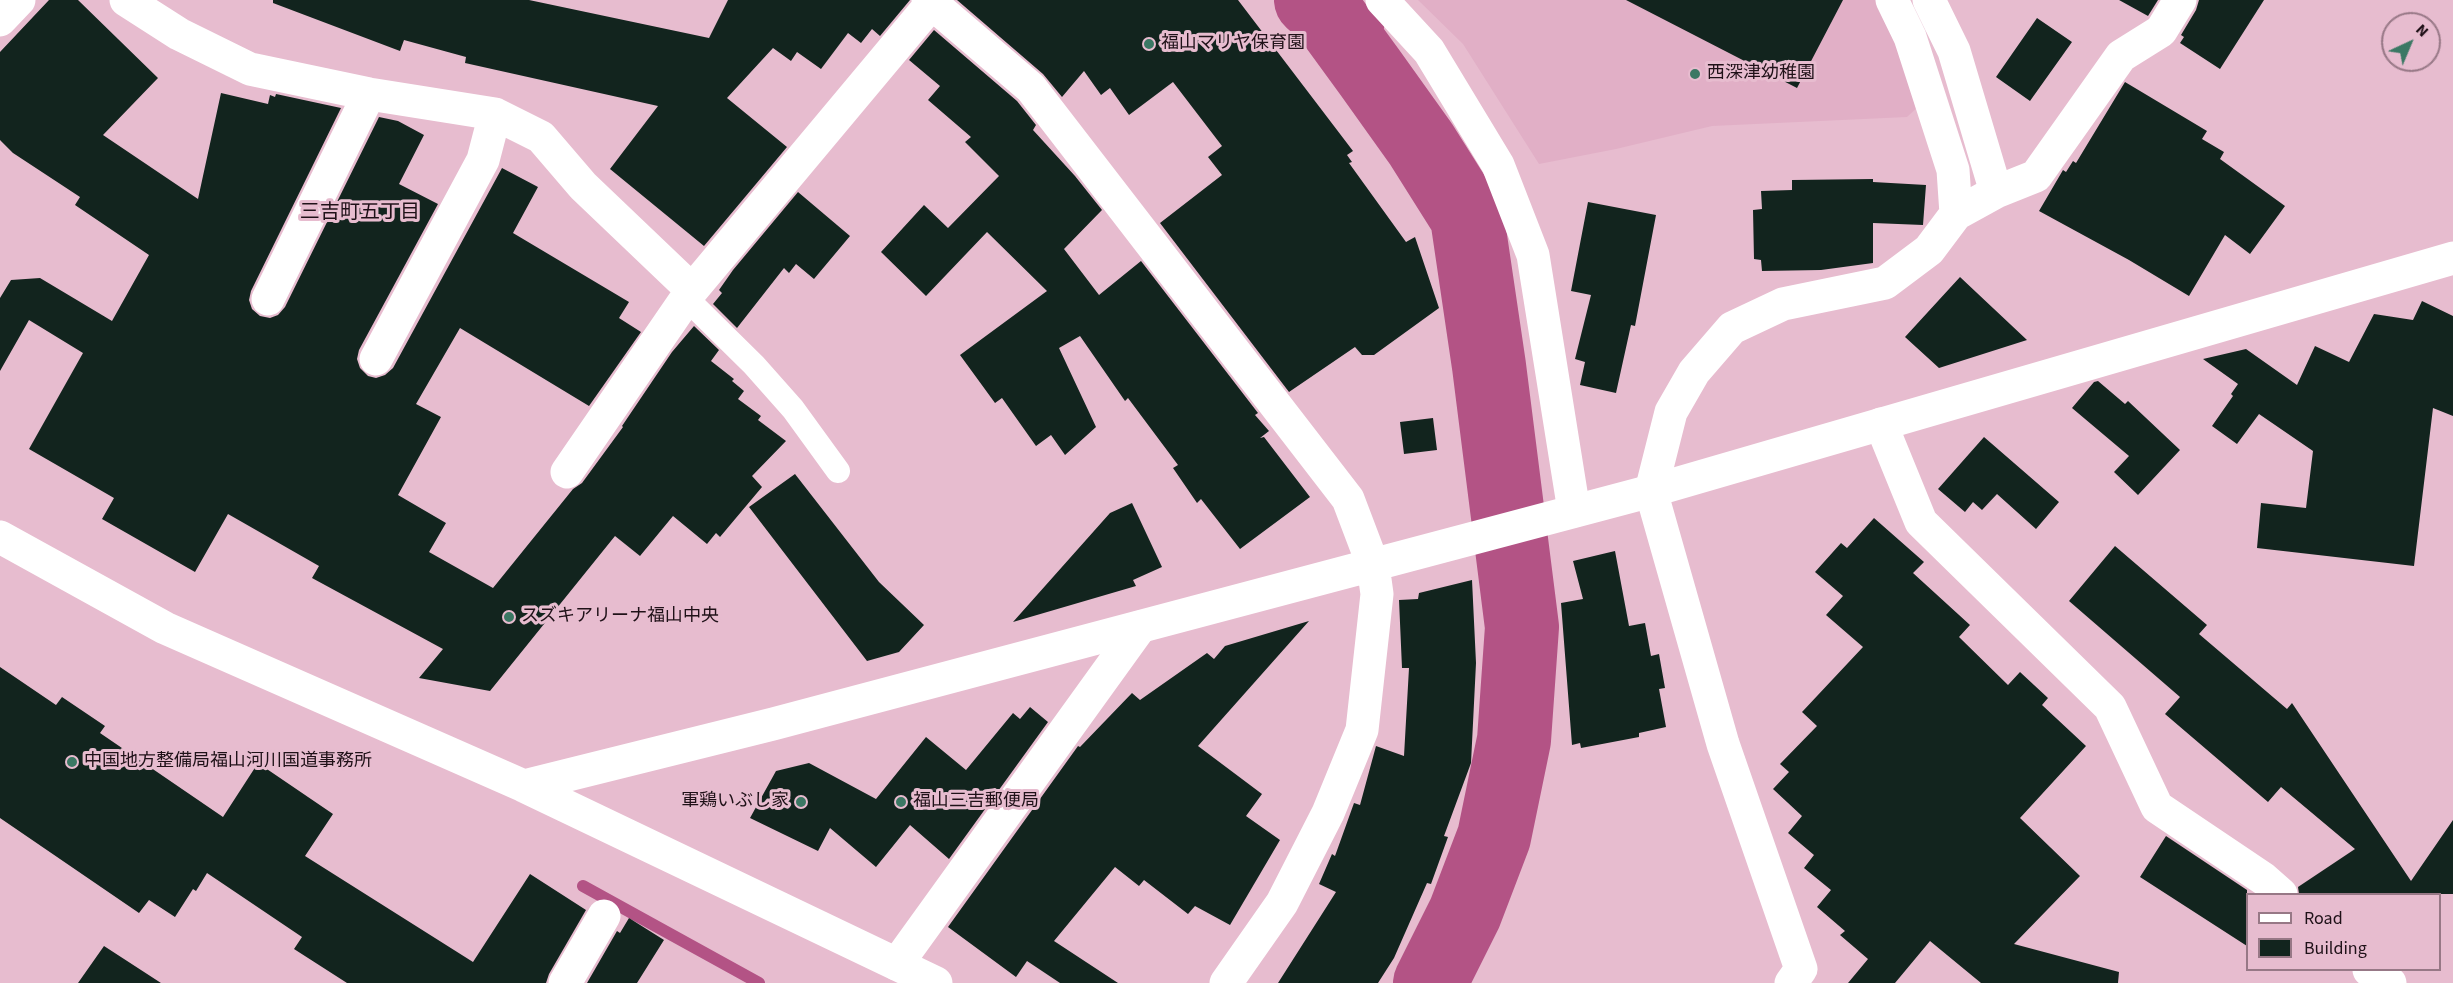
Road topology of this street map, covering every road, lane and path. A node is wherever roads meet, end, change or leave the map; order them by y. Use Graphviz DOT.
graph roads {
  1 [pos="20,0"];
  2 [pos="126,0"];
  3 [pos="1892,0"];
  4 [pos="1929,0"];
  5 [pos="2180,0"];
  6 [pos="930,1"];
  7 [pos="1390,9"];
  8 [pos="0,20"];
  9 [pos="369,94"];
  10 [pos="495,114"];
  11 [pos="1996,192"];
  12 [pos="1956,214"];
  13 [pos="2453,258"];
  14 [pos="689,294"];
  15 [pos="268,299"];
  16 [pos="376,359"];
  17 [pos="1881,424"];
  18 [pos="838,471"];
  19 [pos="567,472"];
  20 [pos="1651,491"];
  21 [pos="1564,514"];
  22 [pos="0,537"];
  23 [pos="1373,565"];
  24 [pos="1140,627"];
  25 [pos="524,786"];
  26 [pos="2280,893"];
  27 [pos="604,916"];
  28 [pos="897,964"];
  29 [pos="2372,971"];
  30 [pos="565,983"];
  31 [pos="936,983"];
  32 [pos="1226,983"];
  33 [pos="1791,983"];
  34 [pos="2390,983"];
  1 -- 8 [label="street"];
  2 -- 9 [label="street"];
  3 -- 12 [label="street"];
  4 -- 11 [label="street"];
  5 -- 11 [label="street"];
  6 -- 14 [label="street"];
  6 -- 23 [label="street"];
  7 -- 21 [label="street"];
  9 -- 10 [label="street"];
  9 -- 15 [label="street"];
  10 -- 14 [label="street"];
  10 -- 16 [label="street"];
  11 -- 12 [label="street"];
  12 -- 20 [label="street"];
  13 -- 17 [label="street"];
  14 -- 18 [label="lane"];
  14 -- 19 [label="street"];
  17 -- 20 [label="street"];
  17 -- 26 [label="street"];
  20 -- 21 [label="street"];
  20 -- 33 [label="street"];
  21 -- 23 [label="street"];
  22 -- 25 [label="street"];
  23 -- 24 [label="street"];
  23 -- 32 [label="street"];
  24 -- 25 [label="street"];
  24 -- 28 [label="street"];
  25 -- 28 [label="street"];
  27 -- 30 [label="street"];
  28 -- 31 [label="street"];
  29 -- 34 [label="street"];
}
